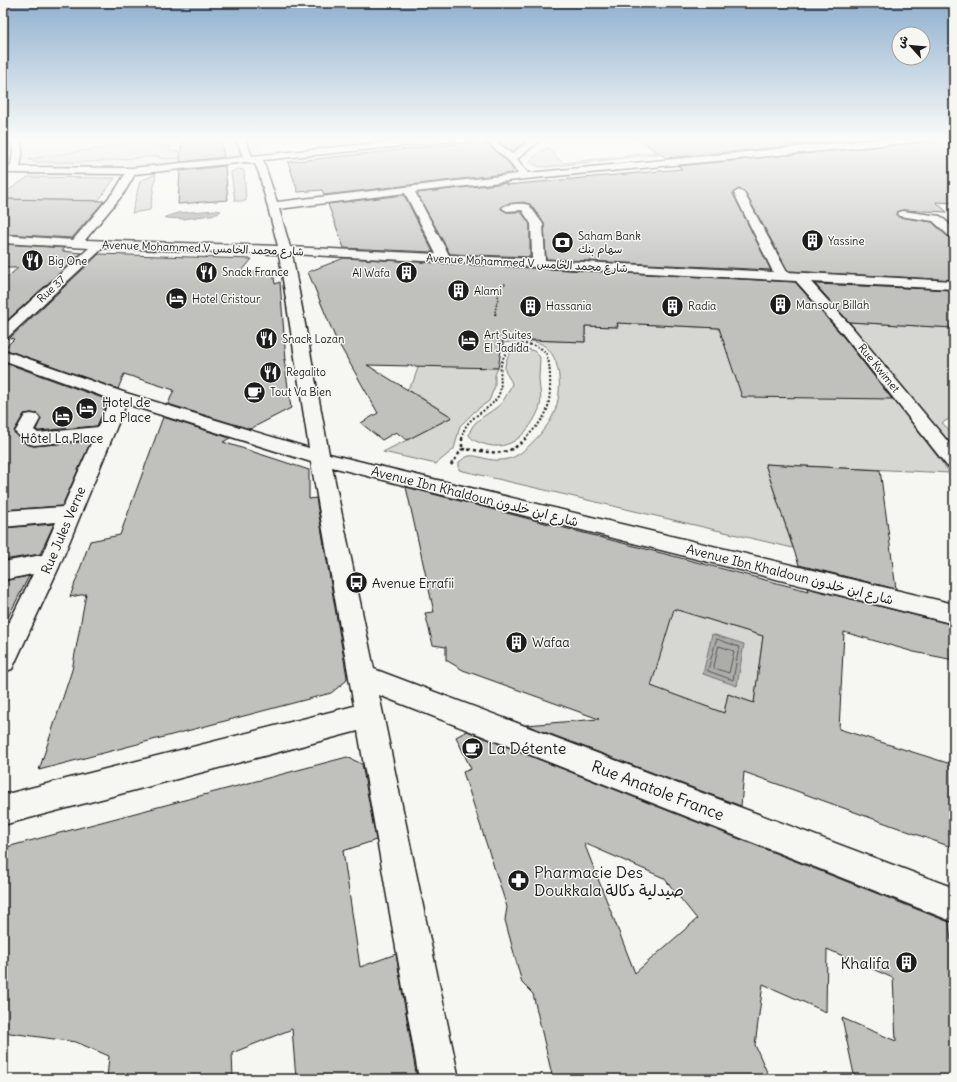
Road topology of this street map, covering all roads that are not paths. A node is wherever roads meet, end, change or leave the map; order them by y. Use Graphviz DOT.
graph roads {
  1 [pos="122,188"];
  2 [pos="269,188"];
  3 [pos="428,188"];
  4 [pos="409,191"];
  5 [pos="738,193"];
  6 [pos="274,206"];
  7 [pos="508,208"];
  8 [pos="903,214"];
  9 [pos="954,234"];
  10 [pos="3,239"];
  11 [pos="76,244"];
  12 [pos="100,244"];
  13 [pos="285,250"];
  14 [pos="444,258"];
  15 [pos="539,263"];
  16 [pos="782,276"];
  17 [pos="800,277"];
  18 [pos="954,285"];
  19 [pos="3,334"];
  20 [pos="3,355"];
  21 [pos="120,397"];
  22 [pos="31,419"];
  23 [pos="106,432"];
  24 [pos="320,458"];
  25 [pos="954,462"];
  26 [pos="70,514"];
  27 [pos="3,519"];
  28 [pos="50,562"];
  29 [pos="3,571"];
  30 [pos="954,614"];
  31 [pos="3,661"];
  32 [pos="361,676"];
  33 [pos="369,714"];
  34 [pos="3,810"];
  35 [pos="954,905"];
  36 [pos="440,1079"];
  1 -- 11 [label="street"];
  2 -- 6 [label="street"];
  3 -- 4 [label="street"];
  4 -- 6 [label="street"];
  4 -- 14 [label="street"];
  5 -- 16 [label="street"];
  6 -- 13 [label="street"];
  7 -- 15 [label="street"];
  8 -- 9 [label="street"];
  10 -- 11 [label="street, Avenue Mohammed V شارع محمد الخامس"];
  11 -- 12 [label="street, Avenue Mohammed V شارع محمد الخامس"];
  12 -- 13 [label="street, Avenue Mohammed V شارع محمد الخامس"];
  12 -- 19 [label="street, Rue 37"];
  13 -- 14 [label="street, Avenue Mohammed V شارع محمد الخامس"];
  13 -- 24 [label="street"];
  14 -- 15 [label="street, Avenue Mohammed V شارع محمد الخامس"];
  15 -- 16 [label="street, Avenue Mohammed V شارع محمد الخامس"];
  16 -- 17 [label="street, Avenue Mohammed V شارع محمد الخامس"];
  17 -- 18 [label="street, Avenue Mohammed V شارع محمد الخامس"];
  17 -- 25 [label="street, Rue Kwimet"];
  20 -- 21 [label="street, Avenue Ibn Khaldoun شارع ابن خلدون"];
  21 -- 23 [label="street, Rue Jules Verne"];
  21 -- 24 [label="street, Avenue Ibn Khaldoun شارع ابن خلدون"];
  22 -- 23 [label="street"];
  23 -- 26 [label="street, Rue Jules Verne"];
  24 -- 30 [label="street, Avenue Ibn Khaldoun شارع ابن خلدون"];
  24 -- 32 [label="street"];
  26 -- 27 [label="street"];
  26 -- 28 [label="street, Rue Jules Verne"];
  28 -- 29 [label="street"];
  28 -- 31 [label="street, Rue Jules Verne"];
  32 -- 33 [label="street"];
  32 -- 35 [label="street, Rue Anatole France"];
  33 -- 34 [label="street"];
  33 -- 36 [label="street"];
}
